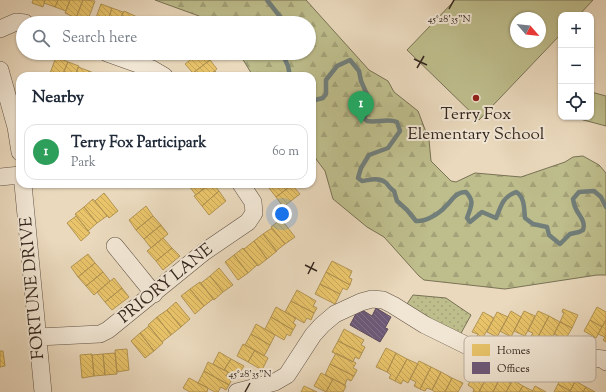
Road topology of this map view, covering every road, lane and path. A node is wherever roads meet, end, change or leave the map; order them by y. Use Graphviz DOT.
graph roads {
  1 [pos="16,22"];
  2 [pos="0,30"];
  3 [pos="127,60"];
  4 [pos="0,70"];
  5 [pos="157,72"];
  6 [pos="16,127"];
  7 [pos="16,175"];
  8 [pos="0,176"];
  9 [pos="23,188"];
  10 [pos="244,188"];
  11 [pos="115,246"];
  12 [pos="154,294"];
  13 [pos="38,337"];
  14 [pos="464,344"];
  15 [pos="596,357"];
  16 [pos="606,362"];
  17 [pos="43,392"];
  18 [pos="237,392"];
  1 -- 2 [label="street"];
  3 -- 5 [label="street"];
  4 -- 6 [label="street"];
  7 -- 8 [label="street"];
  9 -- 13 [label="street, FORTUNE DRIVE"];
  10 -- 12 [label="street, PRIORY LANE"];
  11 -- 12 [label="street"];
  12 -- 13 [label="street, PRIORY LANE"];
  13 -- 17 [label="street, FORTUNE DRIVE"];
  14 -- 18 [label="street"];
  15 -- 16 [label="street"];
}
